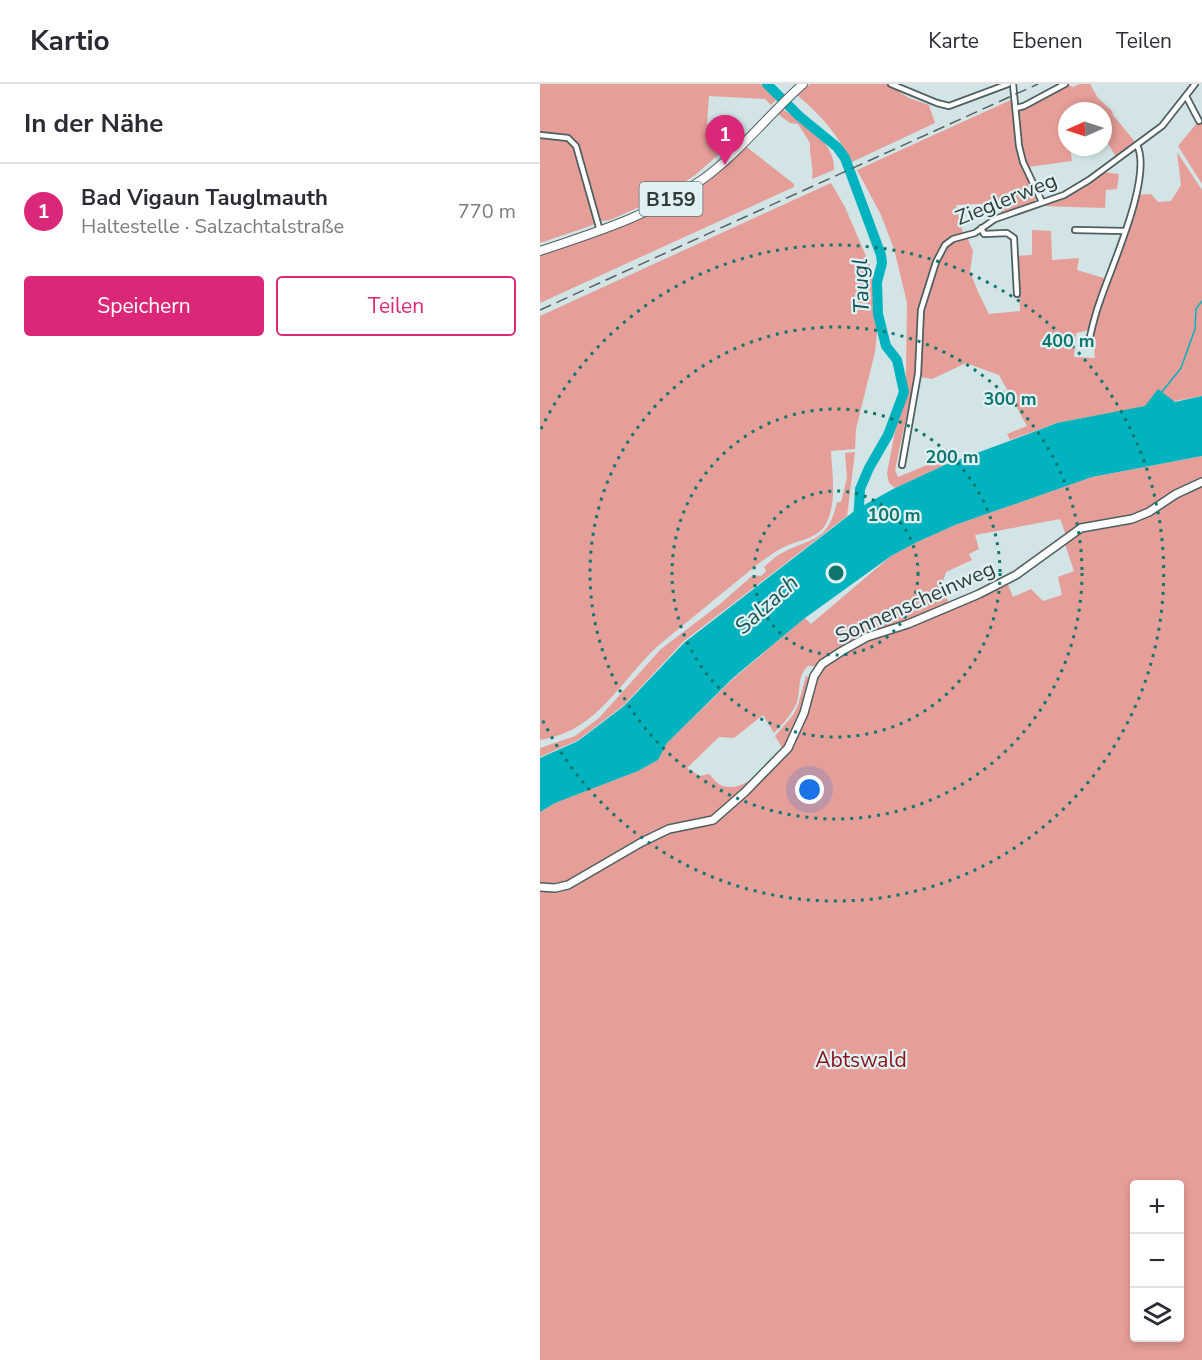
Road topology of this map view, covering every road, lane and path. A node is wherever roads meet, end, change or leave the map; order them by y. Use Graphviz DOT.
graph roads {
  1 [pos="891,84"];
  2 [pos="1008,84"];
  3 [pos="1013,84"];
  4 [pos="1065,84"];
  5 [pos="1195,84"];
  6 [pos="801,86"];
  7 [pos="1186,96"];
  8 [pos="1016,108"];
  9 [pos="1199,121"];
  10 [pos="540,135"];
  11 [pos="1137,145"];
  12 [pos="1042,202"];
  13 [pos="981,228"];
  14 [pos="1075,230"];
  15 [pos="600,231"];
  16 [pos="1125,231"];
  17 [pos="540,251"];
  18 [pos="1017,294"];
  19 [pos="1089,341"];
  20 [pos="902,465"];
  21 [pos="1202,482"];
  22 [pos="540,887"];
  1 -- 2 [label="street"];
  3 -- 8 [label="street"];
  4 -- 8 [label="street"];
  5 -- 7 [label="street, Zieglerweg"];
  6 -- 15 [label="main road, B159"];
  7 -- 9 [label="street"];
  7 -- 11 [label="street, Zieglerweg"];
  8 -- 12 [label="street"];
  10 -- 15 [label="street"];
  11 -- 12 [label="street, Zieglerweg"];
  11 -- 16 [label="street"];
  12 -- 13 [label="street, Zieglerweg"];
  13 -- 18 [label="street"];
  13 -- 20 [label="street, Zieglerweg"];
  14 -- 16 [label="street"];
  15 -- 17 [label="main road, B159"];
  16 -- 19 [label="street"];
  21 -- 22 [label="street, Sonnenscheinweg"];
}
